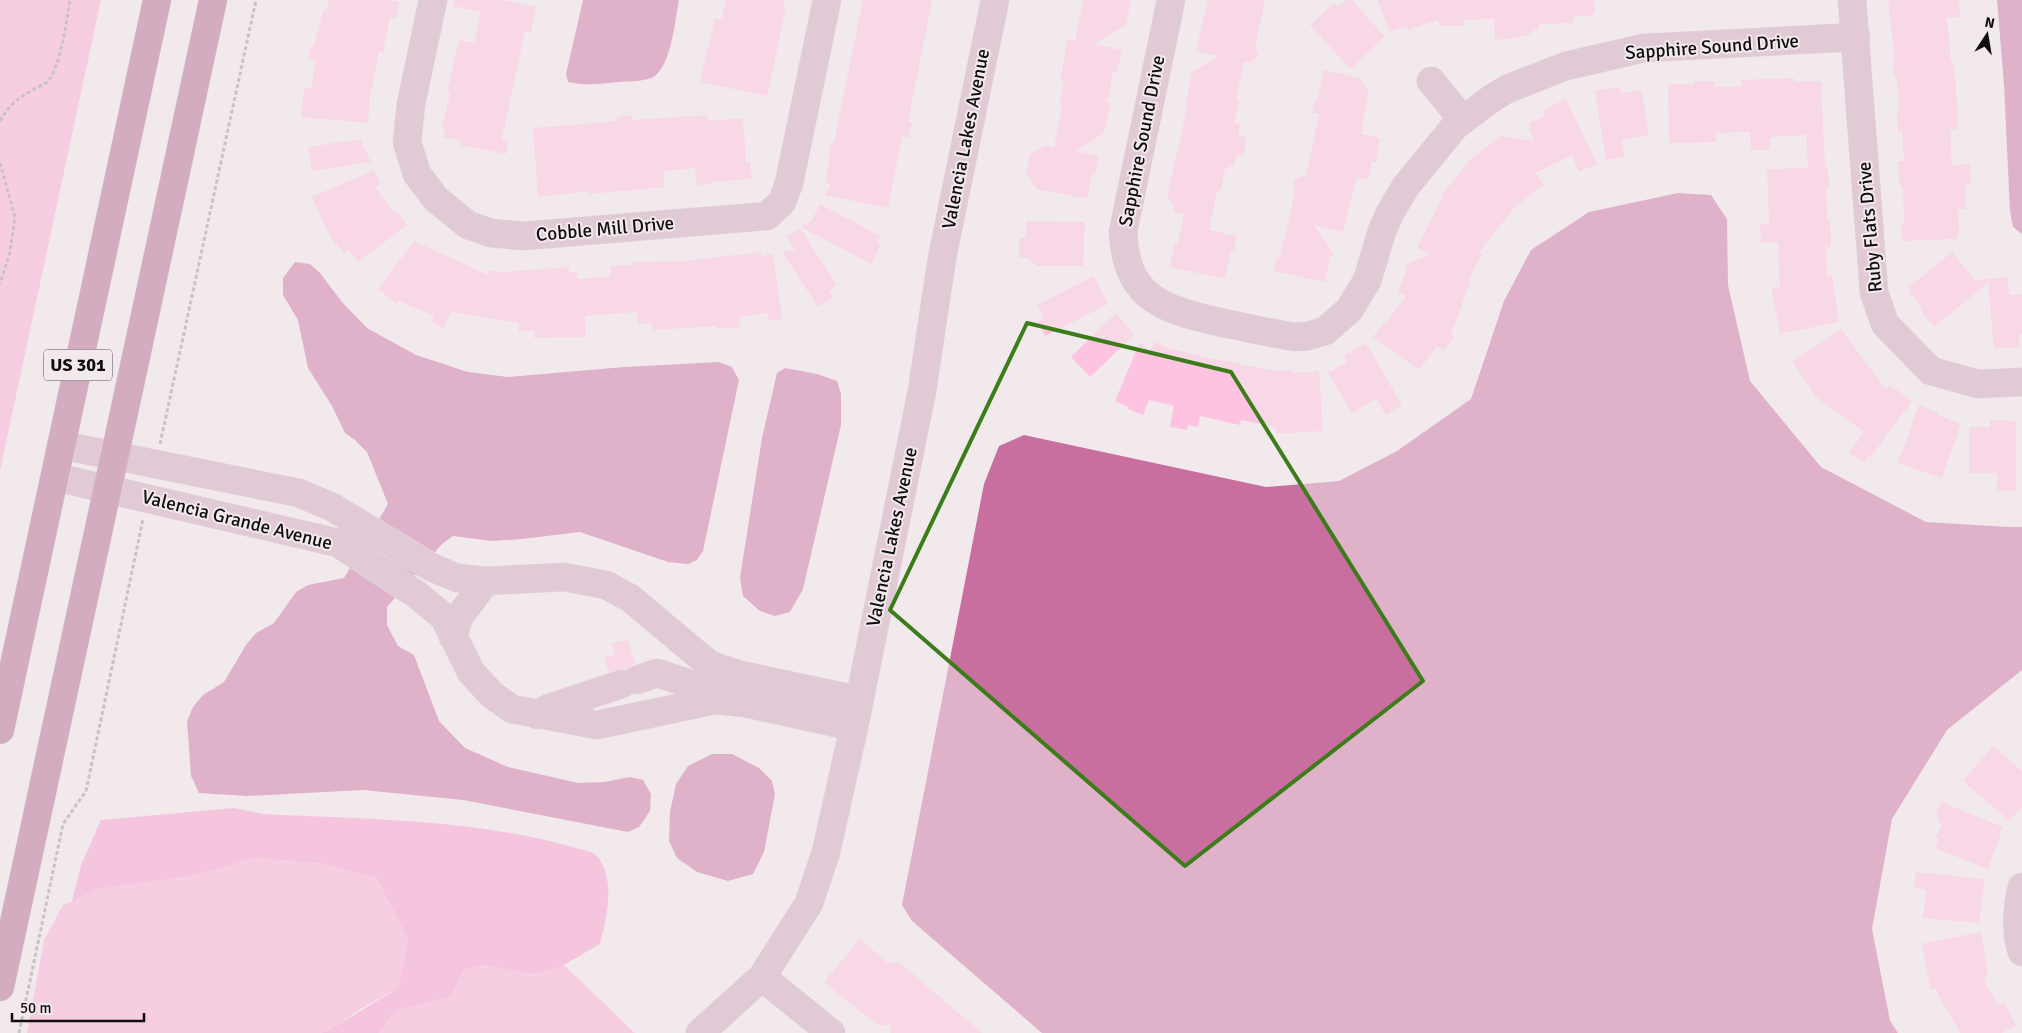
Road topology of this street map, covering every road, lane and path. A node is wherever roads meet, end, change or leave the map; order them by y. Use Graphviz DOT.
graph roads {
  1 [pos="70,0"];
  2 [pos="157,0"];
  3 [pos="213,0"];
  4 [pos="256,0"];
  5 [pos="433,0"];
  6 [pos="827,0"];
  7 [pos="995,0"];
  8 [pos="1170,0"];
  9 [pos="1852,0"];
  10 [pos="1856,37"];
  11 [pos="1431,81"];
  12 [pos="1463,120"];
  13 [pos="0,121"];
  14 [pos="0,163"];
  15 [pos="0,284"];
  16 [pos="2022,382"];
  17 [pos="160,444"];
  18 [pos="61,445"];
  19 [pos="113,456"];
  20 [pos="55,477"];
  21 [pos="106,489"];
  22 [pos="145,513"];
  23 [pos="486,581"];
  24 [pos="453,637"];
  25 [pos="858,700"];
  26 [pos="757,706"];
  27 [pos="537,715"];
  28 [pos="854,727"];
  29 [pos="0,730"];
  30 [pos="2022,888"];
  31 [pos="2022,952"];
  32 [pos="762,977"];
  33 [pos="0,987"];
  34 [pos="19,1033"];
  35 [pos="700,1033"];
  36 [pos="832,1033"];
  1 -- 13 [label="path"];
  2 -- 18 [label="main road, US 301 / US 301"];
  3 -- 19 [label="main road, US 301"];
  4 -- 17 [label="path"];
  5 -- 6 [label="street, Cobble Mill Drive"];
  7 -- 25 [label="street, Valencia Lakes Avenue"];
  8 -- 12 [label="street, Sapphire Sound Drive"];
  9 -- 10 [label="street, Ruby Flats Drive"];
  10 -- 12 [label="street, Sapphire Sound Drive"];
  10 -- 16 [label="street, Ruby Flats Drive"];
  11 -- 12 [label="street"];
  14 -- 15 [label="path"];
  18 -- 19 [label="street, Valencia Grande Avenue"];
  18 -- 20 [label="main road, US 301 / US 301"];
  19 -- 21 [label="main road, US 301"];
  19 -- 23 [label="street, Valencia Grande Avenue"];
  20 -- 21 [label="street, Valencia Grande Avenue"];
  20 -- 29 [label="main road, US 301 / US 301"];
  21 -- 24 [label="street, Valencia Grande Avenue"];
  21 -- 33 [label="main road, US 301"];
  22 -- 34 [label="path"];
  23 -- 24 [label="street"];
  23 -- 25 [label="street, Valencia Grande Avenue"];
  24 -- 27 [label="street, Valencia Grande Avenue"];
  25 -- 28 [label="street, Valencia Lakes Avenue"];
  26 -- 27 [label="street, Valencia Grande Avenue"];
  26 -- 27 [label="street"];
  26 -- 28 [label="street, Valencia Grande Avenue"];
  28 -- 32 [label="street, Valencia Lakes Avenue"];
  30 -- 31 [label="street"];
  32 -- 35 [label="street, Valencia Lakes Avenue"];
  32 -- 36 [label="street"];
}
